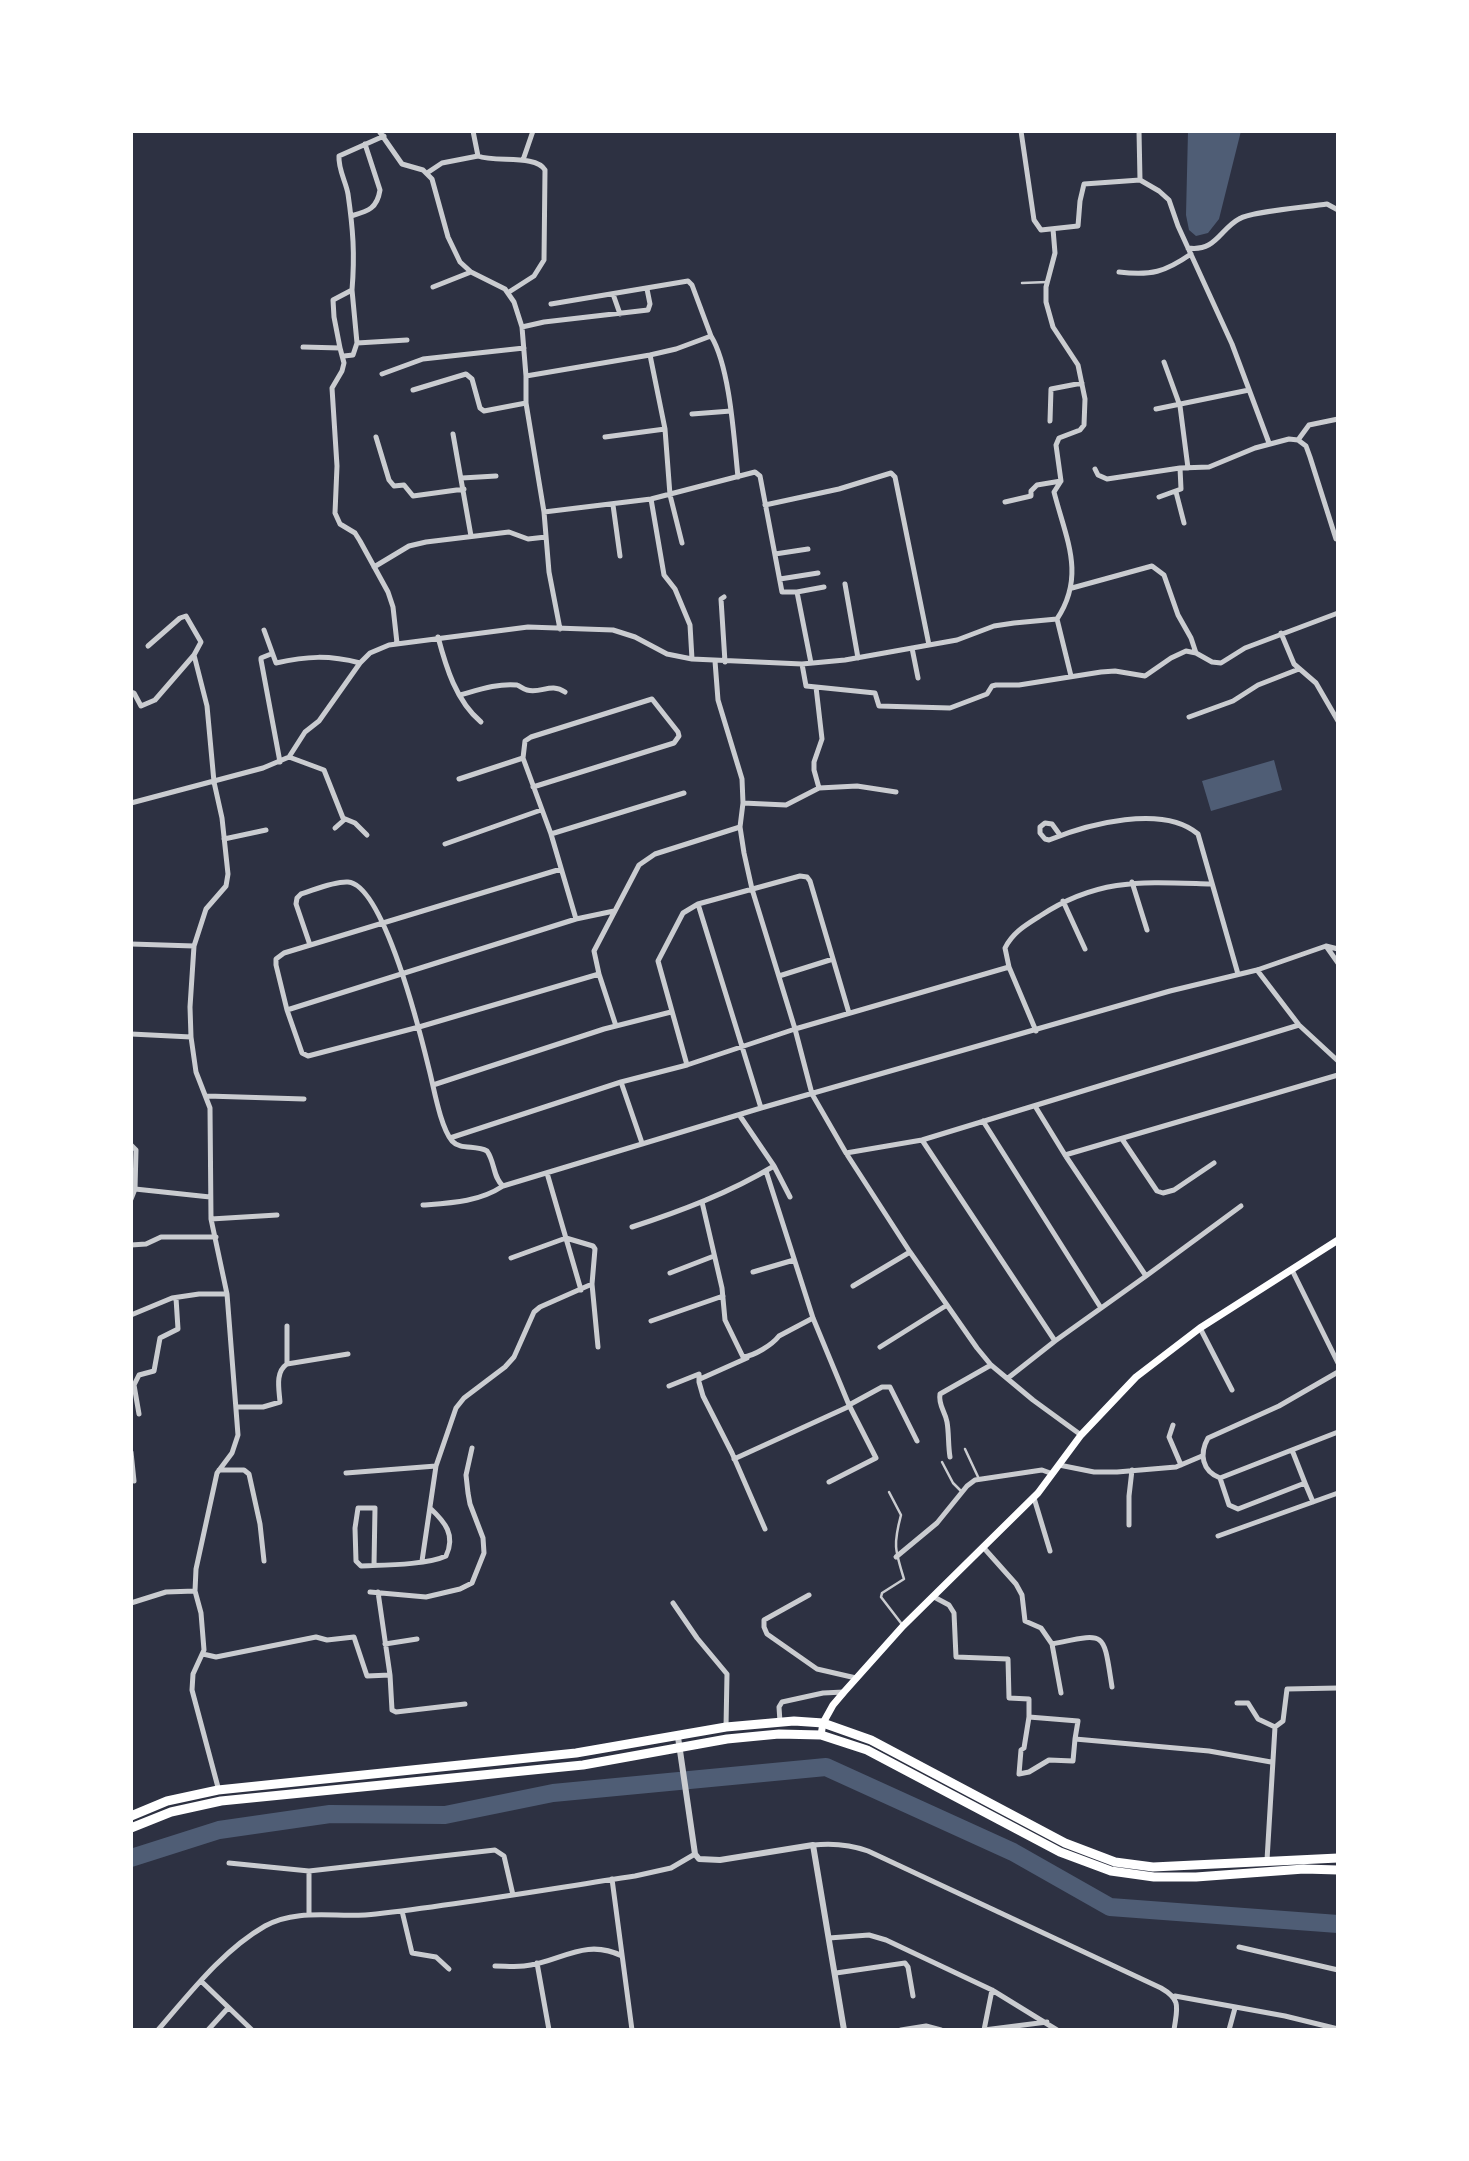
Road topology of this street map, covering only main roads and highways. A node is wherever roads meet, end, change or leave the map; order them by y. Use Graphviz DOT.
graph roads {
  1 [pos="1338,1240"];
  2 [pos="824,1723"];
  3 [pos="821,1735"];
  4 [pos="457,1765"];
  5 [pos="458,1777"];
  6 [pos="131,1816"];
  7 [pos="131,1828"];
  8 [pos="1338,1858"];
  9 [pos="1338,1870"];
  1 -- 2 [label="main road"];
  2 -- 3 [label="main road"];
  2 -- 4 [label="highway"];
  2 -- 8 [label="highway"];
  3 -- 5 [label="highway"];
  3 -- 9 [label="highway"];
  4 -- 5 [label="highway"];
  4 -- 6 [label="highway"];
  5 -- 7 [label="highway"];
}
